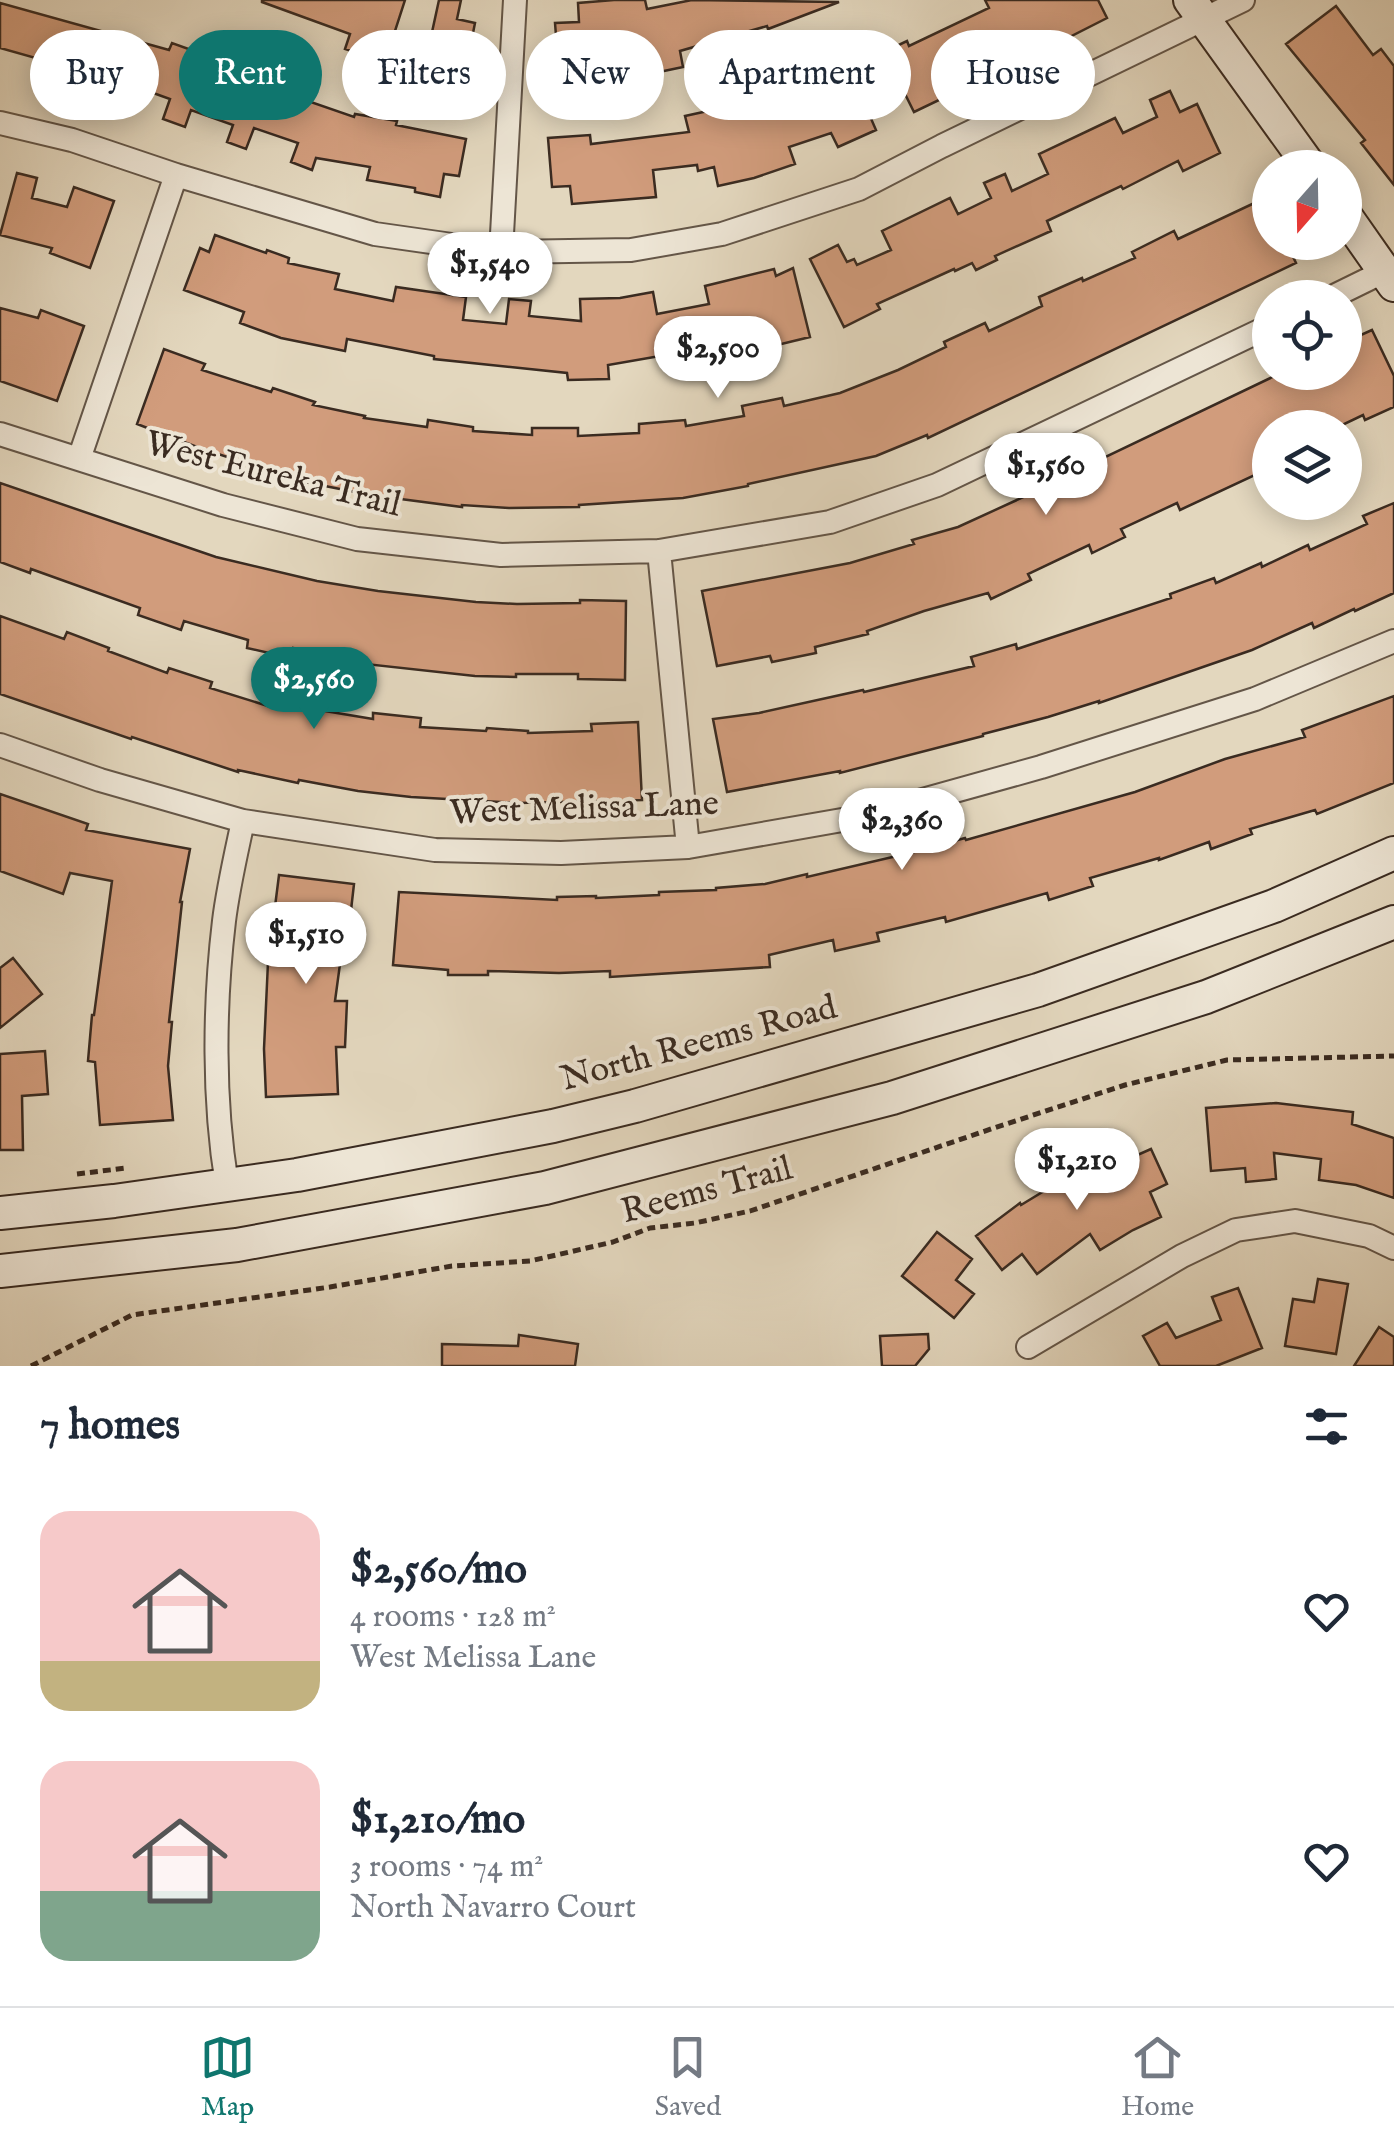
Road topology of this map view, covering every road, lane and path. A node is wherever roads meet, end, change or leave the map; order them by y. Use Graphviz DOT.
graph roads {
  1 [pos="514,0"];
  2 [pos="1243,0"];
  3 [pos="1197,10"];
  4 [pos="0,123"];
  5 [pos="1298,150"];
  6 [pos="176,174"];
  7 [pos="1362,239"];
  8 [pos="501,252"];
  9 [pos="1390,278"];
  10 [pos="1362,287"];
  11 [pos="1252,335"];
  12 [pos="0,434"];
  13 [pos="79,458"];
  14 [pos="659,552"];
  15 [pos="1394,641"];
  16 [pos="0,745"];
  17 [pos="242,821"];
  18 [pos="688,847"];
  19 [pos="1394,852"];
  20 [pos="1394,922"];
  21 [pos="1394,1056"];
  22 [pos="143,1166"];
  23 [pos="64,1175"];
  24 [pos="226,1184"];
  25 [pos="0,1213"];
  26 [pos="1394,1248"];
  27 [pos="0,1271"];
  28 [pos="1028,1347"];
  29 [pos="36,1365"];
  1 -- 8 [label="street"];
  2 -- 3 [label="street"];
  3 -- 5 [label="main road"];
  3 -- 8 [label="street"];
  4 -- 6 [label="street"];
  6 -- 8 [label="street"];
  6 -- 13 [label="street"];
  7 -- 9 [label="main road"];
  9 -- 10 [label="street"];
  11 -- 14 [label="street, West Eureka Trail"];
  12 -- 13 [label="street, West Eureka Trail"];
  13 -- 14 [label="street, West Eureka Trail"];
  14 -- 18 [label="street"];
  15 -- 18 [label="street, West Melissa Lane"];
  16 -- 17 [label="street, West Melissa Lane"];
  17 -- 18 [label="street, West Melissa Lane"];
  17 -- 24 [label="street"];
  19 -- 24 [label="main road, North Reems Road"];
  20 -- 27 [label="main road"];
  21 -- 29 [label="path, Reems Trail"];
  22 -- 23 [label="path"];
  24 -- 25 [label="main road, North Reems Road"];
  26 -- 28 [label="street"];
}
